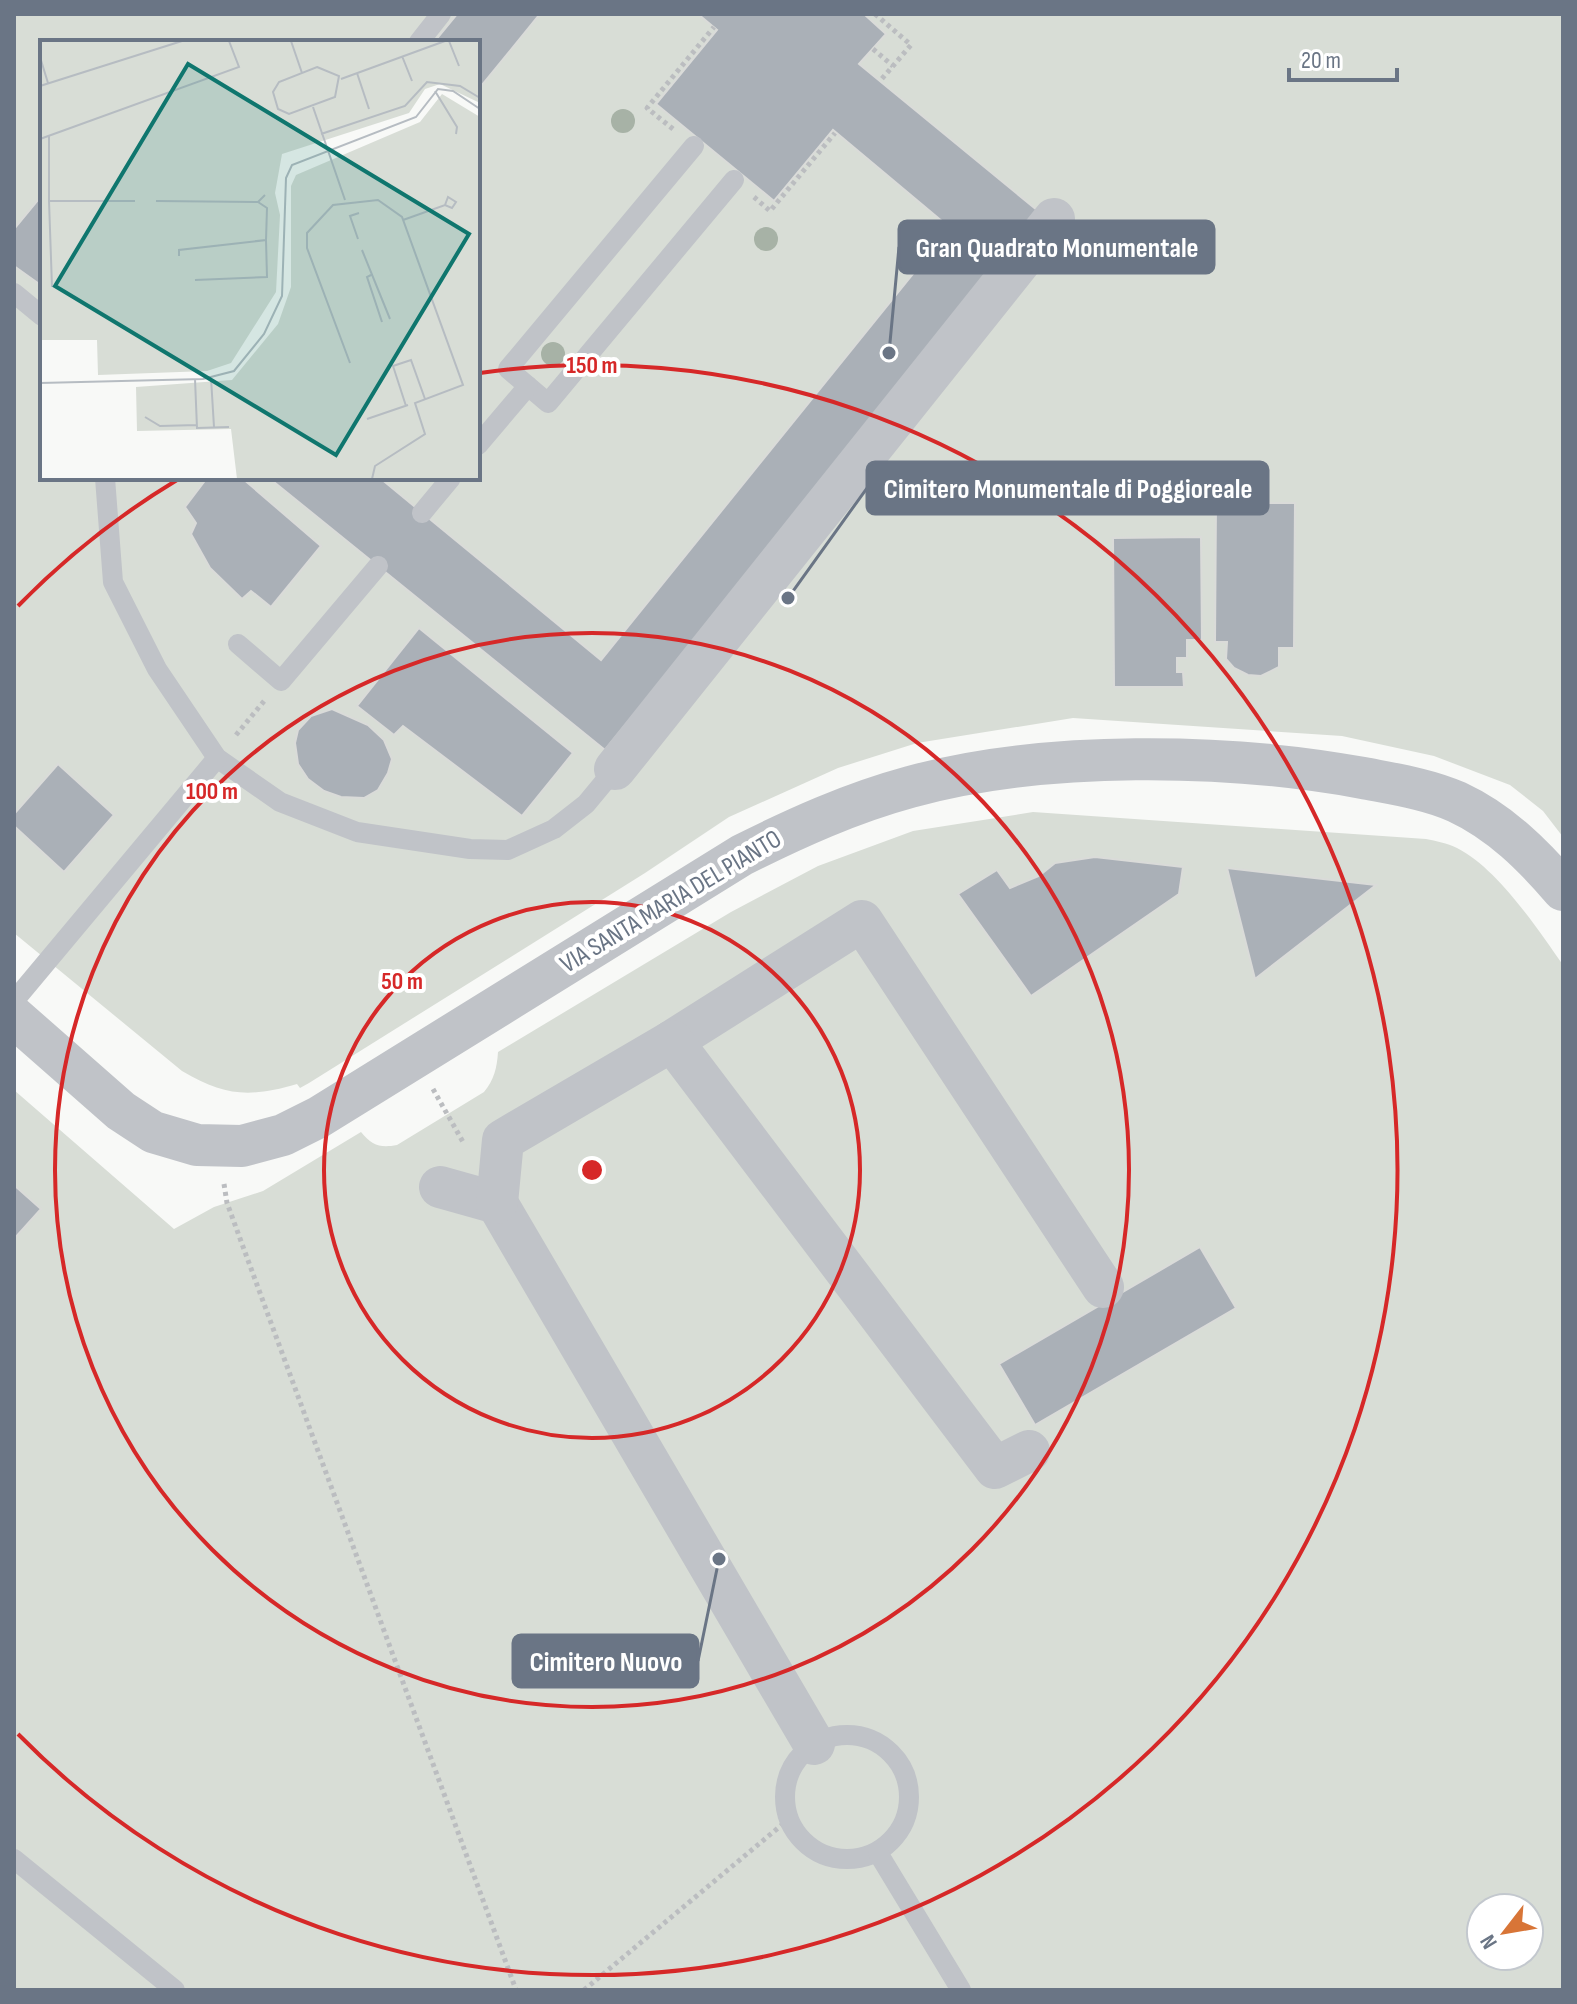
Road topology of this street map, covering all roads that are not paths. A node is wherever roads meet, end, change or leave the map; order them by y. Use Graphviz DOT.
graph roads {
  1 [pos="441,14"];
  2 [pos="421,40"];
  3 [pos="694,146"];
  4 [pos="734,180"];
  5 [pos="1054,219"];
  6 [pos="14,293"];
  7 [pos="40,314"];
  8 [pos="528,386"];
  9 [pos="480,443"];
  10 [pos="105,480"];
  11 [pos="449,480"];
  12 [pos="422,513"];
  13 [pos="378,566"];
  14 [pos="238,644"];
  15 [pos="217,758"];
  16 [pos="615,769"];
  17 [pos="1563,890"];
  18 [pos="14,1001"];
  19 [pos="14,1017"];
  20 [pos="672,1041"];
  21 [pos="440,1187"];
  22 [pos="497,1203"];
  23 [pos="1103,1287"];
  24 [pos="1029,1451"];
  25 [pos="814,1744"];
  26 [pos="878,1853"];
  27 [pos="14,1859"];
  28 [pos="175,1990"];
  29 [pos="961,1990"];
  1 -- 2 [label="lane"];
  3 -- 8 [label="lane"];
  4 -- 8 [label="lane"];
  5 -- 16 [label="street"];
  6 -- 7 [label="lane"];
  8 -- 9 [label="lane"];
  10 -- 15 [label="lane"];
  11 -- 12 [label="lane"];
  13 -- 14 [label="lane"];
  15 -- 16 [label="lane"];
  15 -- 18 [label="lane"];
  17 -- 19 [label="street, VIA SANTA MARIA DEL PIANTO"];
  20 -- 22 [label="street"];
  20 -- 23 [label="street"];
  20 -- 24 [label="street"];
  21 -- 22 [label="street"];
  22 -- 25 [label="street"];
  25 -- 26 [label="lane"];
  25 -- 26 [label="lane"];
  26 -- 29 [label="lane"];
  27 -- 28 [label="lane"];
}
